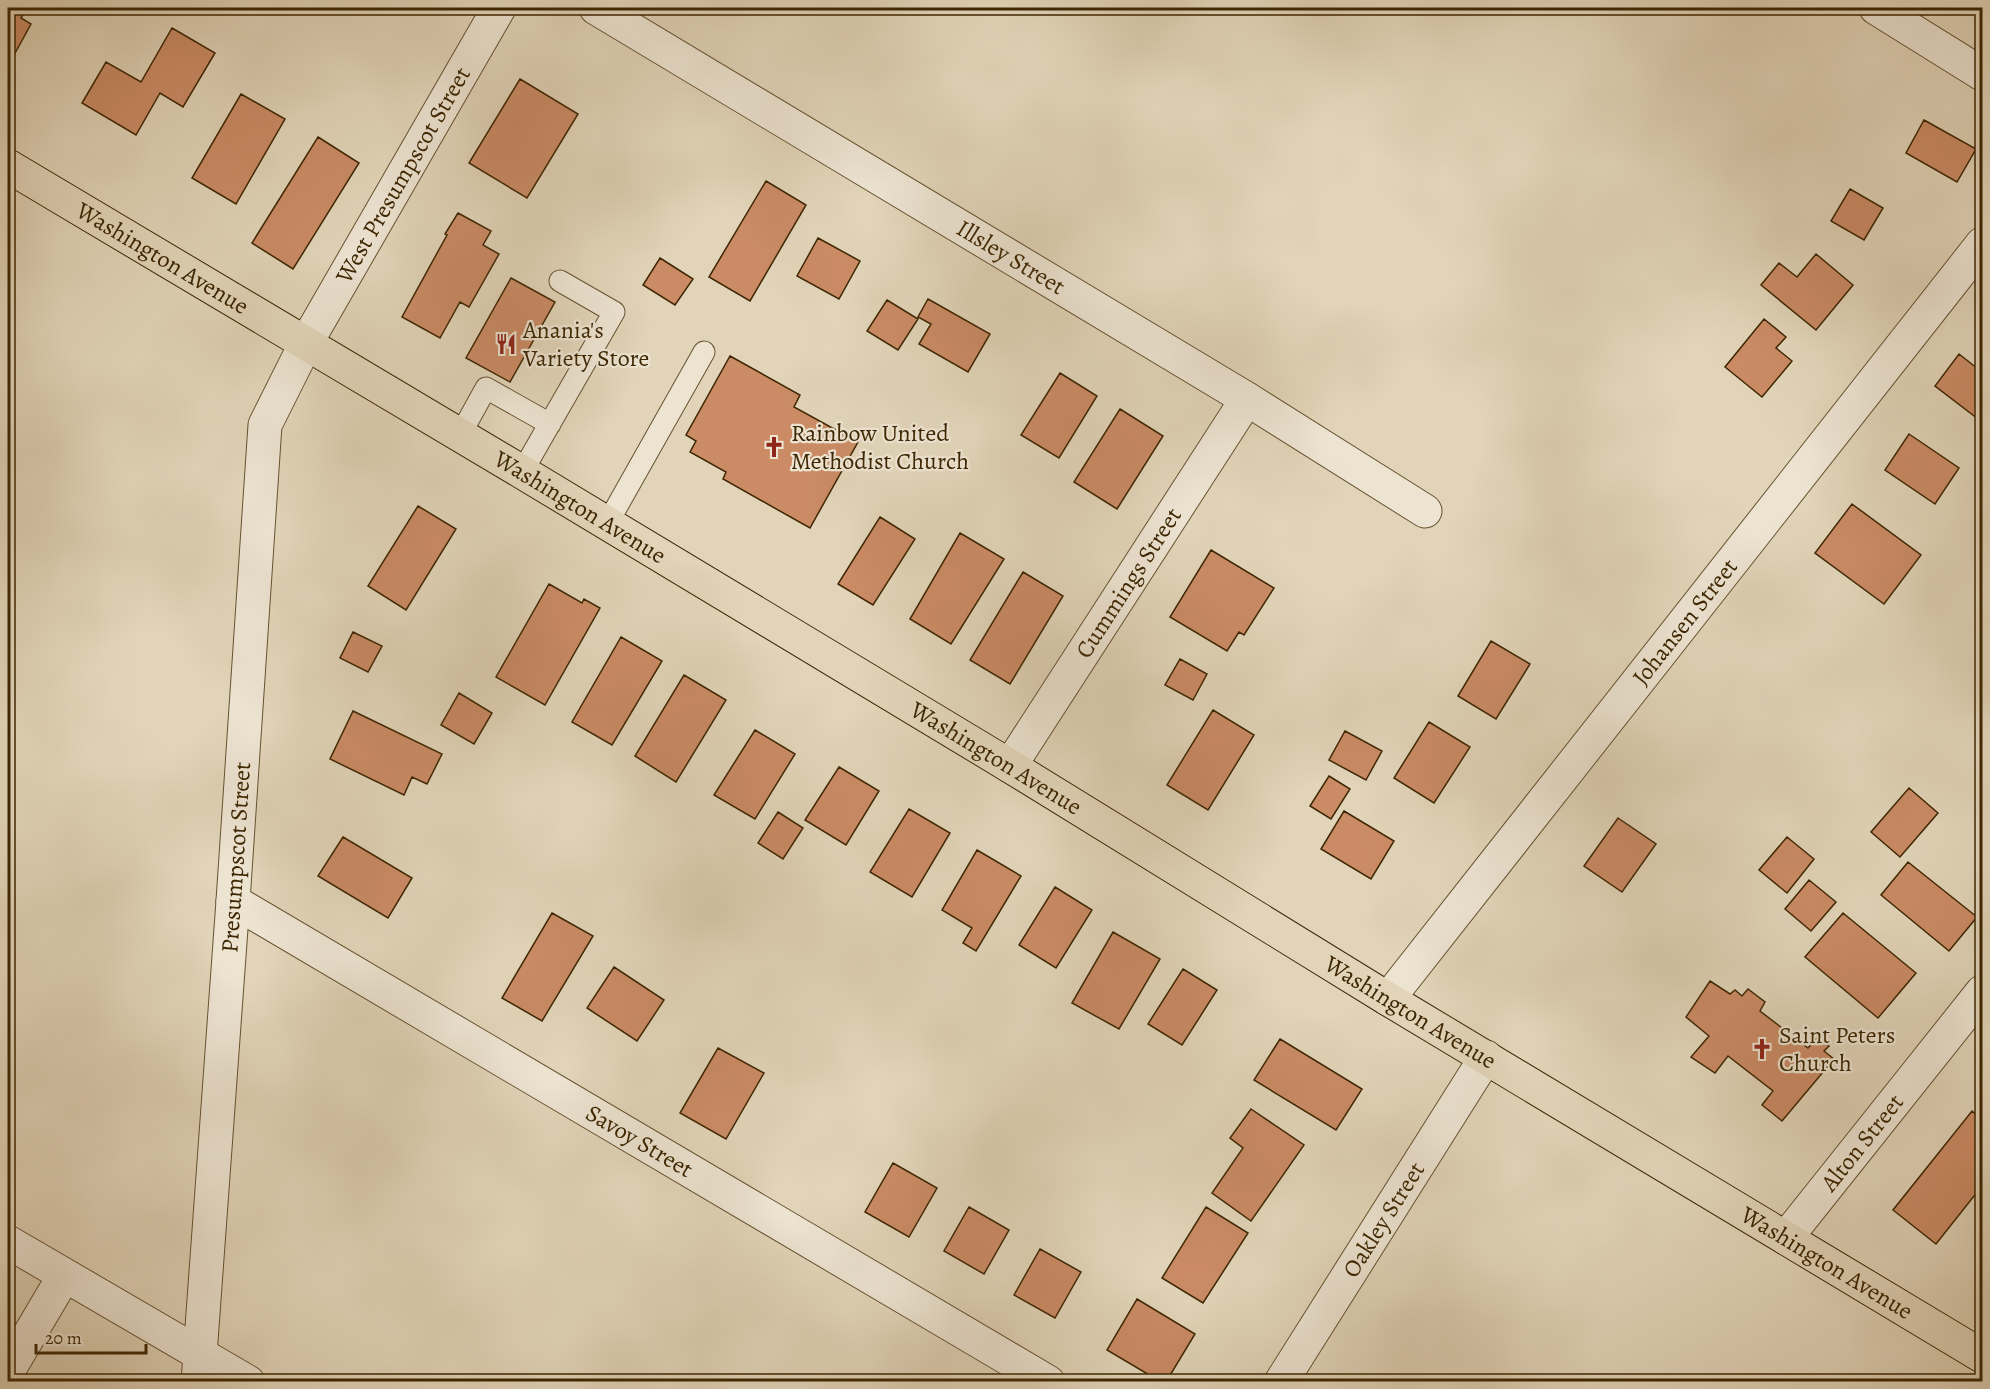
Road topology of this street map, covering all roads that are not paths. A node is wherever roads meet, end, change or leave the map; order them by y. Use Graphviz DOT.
graph roads {
  1 [pos="499,8"];
  2 [pos="596,8"];
  3 [pos="1876,8"];
  4 [pos="1983,74"];
  5 [pos="8,166"];
  6 [pos="1983,244"];
  7 [pos="560,281"];
  8 [pos="306,343"];
  9 [pos="704,352"];
  10 [pos="1247,399"];
  11 [pos="550,424"];
  12 [pos="459,435"];
  13 [pos="522,472"];
  14 [pos="1425,511"];
  15 [pos="607,524"];
  16 [pos="1010,766"];
  17 [pos="233,901"];
  18 [pos="1983,992"];
  19 [pos="1388,999"];
  20 [pos="1486,1058"];
  21 [pos="1786,1238"];
  22 [pos="8,1242"];
  23 [pos="64,1276"];
  24 [pos="1983,1356"];
  25 [pos="200,1367"];
  26 [pos="8,1371"];
  27 [pos="248,1382"];
  28 [pos="1048,1382"];
  29 [pos="1281,1382"];
  1 -- 8 [label="street, West Presumpscot Street"];
  2 -- 10 [label="street, Illsley Street"];
  3 -- 4 [label="street"];
  5 -- 8 [label="main road, Washington Avenue"];
  6 -- 19 [label="street, Johansen Street"];
  7 -- 11 [label="lane"];
  8 -- 12 [label="main road, Washington Avenue"];
  8 -- 17 [label="street, Presumpscot Street"];
  9 -- 15 [label="lane"];
  10 -- 14 [label="street, Illsley Street"];
  10 -- 16 [label="street, Cummings Street"];
  11 -- 12 [label="lane"];
  11 -- 13 [label="lane"];
  12 -- 13 [label="main road, Washington Avenue"];
  13 -- 15 [label="main road, Washington Avenue"];
  15 -- 16 [label="main road, Washington Avenue"];
  16 -- 19 [label="main road, Washington Avenue"];
  17 -- 25 [label="street, Presumpscot Street"];
  17 -- 28 [label="street, Savoy Street"];
  18 -- 21 [label="street, Alton Street"];
  19 -- 20 [label="main road, Washington Avenue"];
  20 -- 21 [label="main road, Washington Avenue"];
  20 -- 29 [label="street, Oakley Street"];
  21 -- 24 [label="main road, Washington Avenue"];
  22 -- 23 [label="street"];
  23 -- 25 [label="street"];
  23 -- 26 [label="street"];
  25 -- 27 [label="street"];
}
